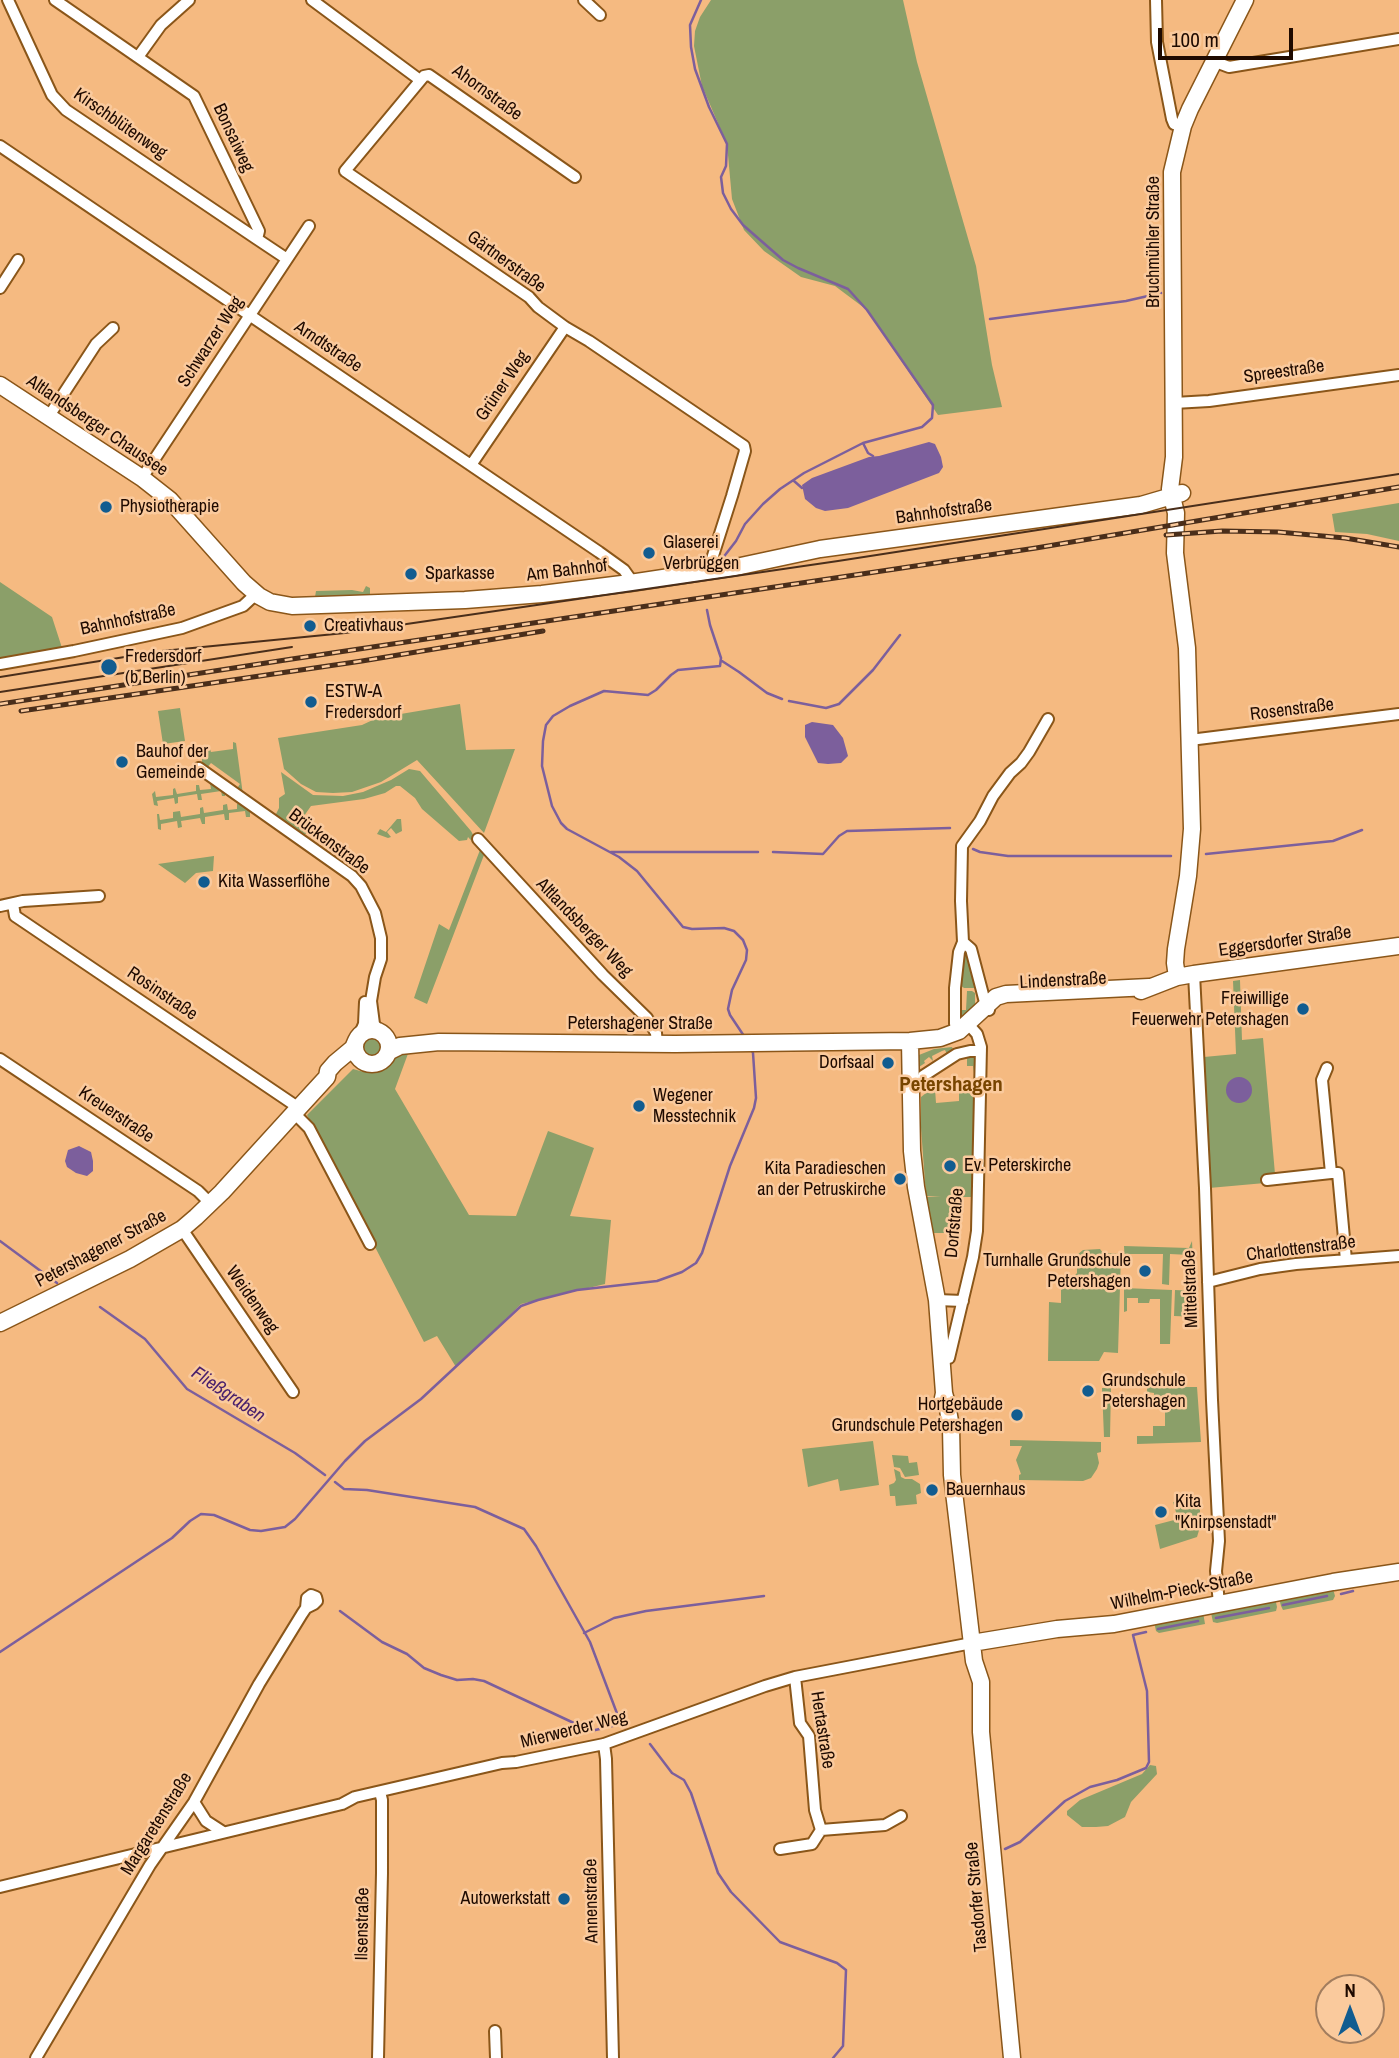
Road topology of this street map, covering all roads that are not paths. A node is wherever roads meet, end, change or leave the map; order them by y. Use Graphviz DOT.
graph roads {
  1 [pos="8,0"];
  2 [pos="55,0"];
  3 [pos="189,0"];
  4 [pos="312,0"];
  5 [pos="584,0"];
  6 [pos="1156,0"];
  7 [pos="1245,0"];
  8 [pos="600,15"];
  9 [pos="1399,39"];
  10 [pos="138,57"];
  11 [pos="1213,61"];
  12 [pos="420,80"];
  13 [pos="1183,126"];
  14 [pos="0,146"];
  15 [pos="575,177"];
  16 [pos="309,226"];
  17 [pos="257,239"];
  18 [pos="287,259"];
  19 [pos="18,260"];
  20 [pos="0,288"];
  21 [pos="250,315"];
  22 [pos="565,327"];
  23 [pos="113,328"];
  24 [pos="1399,374"];
  25 [pos="0,384"];
  26 [pos="1174,403"];
  27 [pos="49,416"];
  28 [pos="471,465"];
  29 [pos="142,478"];
  30 [pos="1177,495"];
  31 [pos="712,571"];
  32 [pos="630,583"];
  33 [pos="256,594"];
  34 [pos="0,664"];
  35 [pos="1399,714"];
  36 [pos="1048,719"];
  37 [pos="1190,740"];
  38 [pos="199,768"];
  39 [pos="478,839"];
  40 [pos="99,896"];
  41 [pos="13,904"];
  42 [pos="0,906"];
  43 [pos="963,942"];
  44 [pos="1399,946"];
  45 [pos="1194,974"];
  46 [pos="375,977"];
  47 [pos="1177,977"];
  48 [pos="988,1009"];
  49 [pos="965,1026"];
  50 [pos="381,1032"];
  51 [pos="357,1039"];
  52 [pos="910,1041"];
  53 [pos="439,1042"];
  54 [pos="657,1044"];
  55 [pos="388,1052"];
  56 [pos="981,1052"];
  57 [pos="0,1059"];
  58 [pos="363,1061"];
  59 [pos="1327,1068"];
  60 [pos="923,1076"];
  61 [pos="327,1077"];
  62 [pos="296,1110"];
  63 [pos="1331,1173"];
  64 [pos="1267,1180"];
  65 [pos="211,1204"];
  66 [pos="181,1229"];
  67 [pos="370,1244"];
  68 [pos="1399,1256"];
  69 [pos="1346,1260"];
  70 [pos="1208,1282"];
  71 [pos="937,1300"];
  72 [pos="963,1301"];
  73 [pos="0,1322"];
  74 [pos="941,1360"];
  75 [pos="293,1392"];
  76 [pos="1399,1572"];
  77 [pos="1219,1604"];
  78 [pos="306,1608"];
  79 [pos="972,1643"];
  80 [pos="795,1677"];
  81 [pos="604,1744"];
  82 [pos="380,1792"];
  83 [pos="194,1802"];
  84 [pos="901,1816"];
  85 [pos="821,1830"];
  86 [pos="223,1832"];
  87 [pos="163,1846"];
  88 [pos="780,1849"];
  89 [pos="0,1887"];
  90 [pos="495,2031"];
  91 [pos="36,2058"];
  92 [pos="378,2058"];
  93 [pos="496,2058"];
  94 [pos="613,2058"];
  95 [pos="1012,2058"];
  1 -- 17 [label="street, Kirschblütenweg"];
  2 -- 10 [label="street, Bonsaiweg"];
  3 -- 10 [label="street"];
  4 -- 12 [label="street, Ahornstraße"];
  5 -- 8 [label="street"];
  6 -- 13 [label="street"];
  7 -- 11 [label="main road, Bruchmühler Straße"];
  9 -- 11 [label="street"];
  10 -- 17 [label="street, Bonsaiweg"];
  11 -- 13 [label="main road, Bruchmühler Straße"];
  12 -- 15 [label="street, Ahornstraße"];
  12 -- 22 [label="street, Gärtnerstraße"];
  13 -- 26 [label="main road, Bruchmühler Straße"];
  14 -- 21 [label="street, Arndtstraße"];
  16 -- 18 [label="street, Schwarzer Weg"];
  17 -- 18 [label="street"];
  18 -- 21 [label="street, Schwarzer Weg"];
  19 -- 20 [label="street"];
  21 -- 28 [label="street, Arndtstraße"];
  21 -- 29 [label="street, Schwarzer Weg"];
  22 -- 28 [label="street, Grüner Weg"];
  22 -- 31 [label="street, Gärtnerstraße"];
  23 -- 27 [label="street"];
  24 -- 26 [label="street, Spreestraße"];
  25 -- 27 [label="main road, Altlandsberger Chaussee"];
  26 -- 30 [label="main road, Bruchmühler Straße"];
  27 -- 29 [label="main road, Altlandsberger Chaussee"];
  28 -- 32 [label="street, Arndtstraße"];
  29 -- 33 [label="main road, Altlandsberger Chaussee"];
  30 -- 31 [label="main road, Bahnhofstraße"];
  30 -- 37 [label="main road"];
  31 -- 32 [label="main road, Am Bahnhof"];
  32 -- 33 [label="main road, Am Bahnhof"];
  33 -- 34 [label="street, Bahnhofstraße"];
  35 -- 37 [label="street, Rosenstraße"];
  36 -- 43 [label="street, Dorfstraße"];
  37 -- 47 [label="main road"];
  38 -- 46 [label="street, Brückenstraße"];
  39 -- 54 [label="street, Altlandsberger Weg"];
  40 -- 41 [label="street"];
  41 -- 42 [label="street"];
  41 -- 62 [label="street, Rosinstraße"];
  43 -- 48 [label="street, Dorfstraße"];
  43 -- 49 [label="street, Dorfstraße"];
  44 -- 45 [label="main road, Eggersdorfer Straße"];
  45 -- 47 [label="main road, Eggersdorfer Straße"];
  45 -- 70 [label="street, Mittelstraße"];
  46 -- 50 [label="street, Brückenstraße"];
  46 -- 51 [label="street, Brückenstraße"];
  47 -- 48 [label="main road, Lindenstraße"];
  48 -- 49 [label="main road"];
  49 -- 52 [label="main road"];
  49 -- 56 [label="street, Dorfstraße"];
  50 -- 51 [label="main road, Petershagener Straße"];
  50 -- 53 [label="main road, Petershagener Straße"];
  50 -- 55 [label="main road"];
  51 -- 58 [label="main road"];
  51 -- 61 [label="main road, Petershagener Straße"];
  52 -- 54 [label="main road, Petershagener Straße"];
  52 -- 71 [label="main road, Dorfstraße"];
  53 -- 54 [label="main road, Petershagener Straße"];
  53 -- 55 [label="main road, Petershagener Straße"];
  55 -- 58 [label="main road, Petershagener Straße"];
  56 -- 60 [label="street"];
  56 -- 72 [label="street, Dorfstraße"];
  57 -- 65 [label="street, Kreuerstraße"];
  58 -- 61 [label="main road, Petershagener Straße"];
  59 -- 63 [label="street"];
  61 -- 62 [label="main road, Petershagener Straße"];
  62 -- 65 [label="main road, Petershagener Straße"];
  62 -- 67 [label="street, Rosinstraße"];
  63 -- 64 [label="street"];
  63 -- 69 [label="street"];
  65 -- 66 [label="main road, Petershagener Straße"];
  66 -- 73 [label="main road, Petershagener Straße"];
  66 -- 75 [label="street, Weidenweg"];
  68 -- 69 [label="street, Charlottenstraße"];
  69 -- 70 [label="street, Charlottenstraße"];
  70 -- 77 [label="street, Mittelstraße"];
  71 -- 72 [label="street"];
  71 -- 74 [label="main road, Dorfstraße"];
  72 -- 74 [label="street, Dorfstraße"];
  74 -- 79 [label="main road, Dorfstraße"];
  76 -- 77 [label="main road, Wilhelm-Pieck-Straße"];
  77 -- 79 [label="main road, Wilhelm-Pieck-Straße"];
  78 -- 83 [label="street, Margaretenstraße"];
  79 -- 80 [label="street, Mierwerder Weg"];
  79 -- 95 [label="main road, Tasdorfer Straße"];
  80 -- 81 [label="street, Mierwerder Weg"];
  80 -- 85 [label="street, Hertastraße"];
  81 -- 82 [label="street, Mierwerder Weg"];
  81 -- 94 [label="street, Annenstraße"];
  82 -- 86 [label="street, Mierwerder Weg"];
  82 -- 92 [label="street, Ilsenstraße"];
  83 -- 86 [label="street"];
  83 -- 87 [label="street, Margaretenstraße"];
  84 -- 85 [label="street"];
  85 -- 88 [label="street"];
  86 -- 87 [label="street, Mierwerder Weg"];
  87 -- 89 [label="street, Mierwerder Weg"];
  87 -- 91 [label="street, Margaretenstraße"];
  90 -- 93 [label="street"];
}
